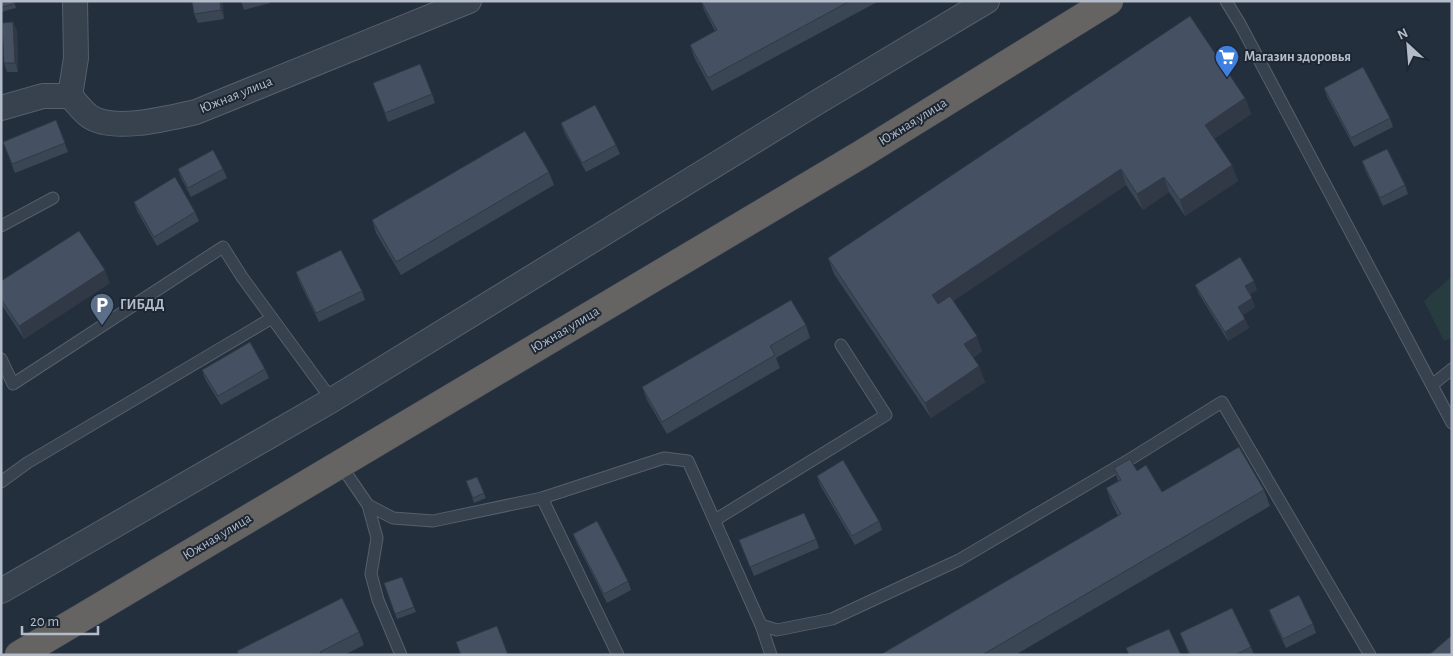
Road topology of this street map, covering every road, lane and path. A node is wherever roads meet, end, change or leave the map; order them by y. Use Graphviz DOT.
graph roads {
  1 [pos="76,1"];
  2 [pos="469,1"];
  3 [pos="987,1"];
  4 [pos="1109,1"];
  5 [pos="1226,1"];
  6 [pos="70,96"];
  7 [pos="1,108"];
  8 [pos="53,198"];
  9 [pos="1,226"];
  10 [pos="272,318"];
  11 [pos="841,345"];
  12 [pos="1,359"];
  13 [pos="1452,369"];
  14 [pos="1432,385"];
  15 [pos="332,400"];
  16 [pos="1452,423"];
  17 [pos="340,464"];
  18 [pos="1,482"];
  19 [pos="542,498"];
  20 [pos="368,505"];
  21 [pos="715,520"];
  22 [pos="1,591"];
  23 [pos="761,625"];
  24 [pos="19,655"];
  25 [pos="401,655"];
  26 [pos="618,655"];
  27 [pos="771,655"];
  28 [pos="1370,655"];
  1 -- 6 [label="street"];
  2 -- 6 [label="street, Южная улица"];
  3 -- 15 [label="street"];
  4 -- 17 [label="highway, Южная улица"];
  5 -- 14 [label="lane"];
  6 -- 7 [label="street"];
  8 -- 9 [label="lane"];
  10 -- 12 [label="lane"];
  10 -- 15 [label="lane"];
  10 -- 18 [label="lane"];
  11 -- 21 [label="lane"];
  13 -- 14 [label="lane"];
  14 -- 16 [label="lane"];
  15 -- 22 [label="street"];
  17 -- 20 [label="lane"];
  17 -- 24 [label="highway, Южная улица"];
  19 -- 20 [label="lane"];
  19 -- 21 [label="lane"];
  19 -- 26 [label="lane"];
  20 -- 25 [label="lane"];
  21 -- 23 [label="lane"];
  23 -- 27 [label="lane"];
  23 -- 28 [label="lane"];
}
